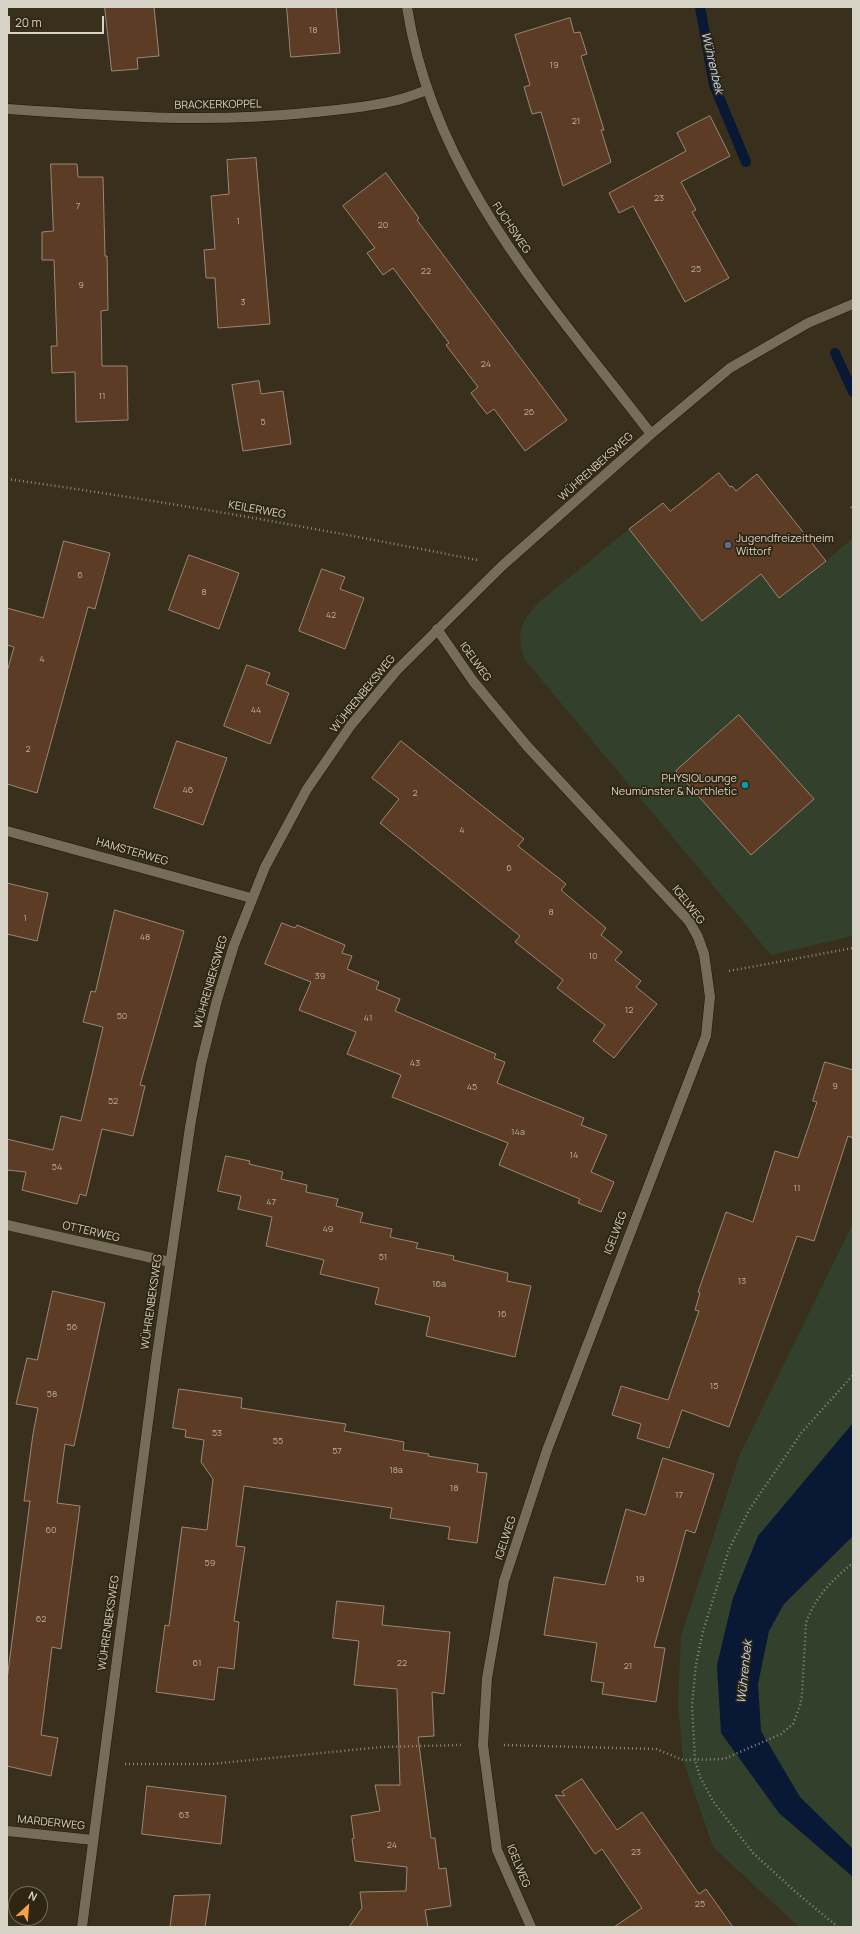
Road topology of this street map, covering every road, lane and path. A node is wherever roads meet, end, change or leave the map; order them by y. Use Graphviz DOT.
graph roads {
  1 [pos="407,7"];
  2 [pos="427,90"];
  3 [pos="7,109"];
  4 [pos="853,304"];
  5 [pos="651,434"];
  6 [pos="7,479"];
  7 [pos="503,565"];
  8 [pos="437,629"];
  9 [pos="7,831"];
  10 [pos="251,898"];
  11 [pos="853,948"];
  12 [pos="707,975"];
  13 [pos="7,1225"];
  14 [pos="170,1262"];
  15 [pos="853,1375"];
  16 [pos="853,1563"];
  17 [pos="484,1745"];
  18 [pos="696,1760"];
  19 [pos="102,1762"];
  20 [pos="7,1831"];
  21 [pos="93,1840"];
  22 [pos="82,1927"];
  23 [pos="531,1927"];
  24 [pos="838,1927"];
  1 -- 2 [label="street, FUCHSWEG"];
  2 -- 3 [label="street, BRACKERKOPPEL"];
  2 -- 5 [label="street, FUCHSWEG"];
  4 -- 5 [label="street, WÜHRENBEKSWEG"];
  5 -- 7 [label="street, WÜHRENBEKSWEG"];
  6 -- 7 [label="path, KEILERWEG"];
  7 -- 8 [label="street, WÜHRENBEKSWEG"];
  8 -- 10 [label="street, WÜHRENBEKSWEG"];
  8 -- 12 [label="street, IGELWEG"];
  9 -- 10 [label="street, HAMSTERWEG"];
  10 -- 14 [label="street, WÜHRENBEKSWEG"];
  11 -- 12 [label="path"];
  12 -- 17 [label="street, IGELWEG"];
  13 -- 14 [label="street, OTTERWEG"];
  14 -- 19 [label="street, WÜHRENBEKSWEG"];
  15 -- 18 [label="path"];
  16 -- 18 [label="path"];
  17 -- 18 [label="path"];
  17 -- 19 [label="path"];
  17 -- 23 [label="street, IGELWEG"];
  18 -- 24 [label="path"];
  19 -- 21 [label="street, WÜHRENBEKSWEG"];
  20 -- 21 [label="street, MARDERWEG"];
  21 -- 22 [label="street, WÜHRENBEKSWEG"];
}
